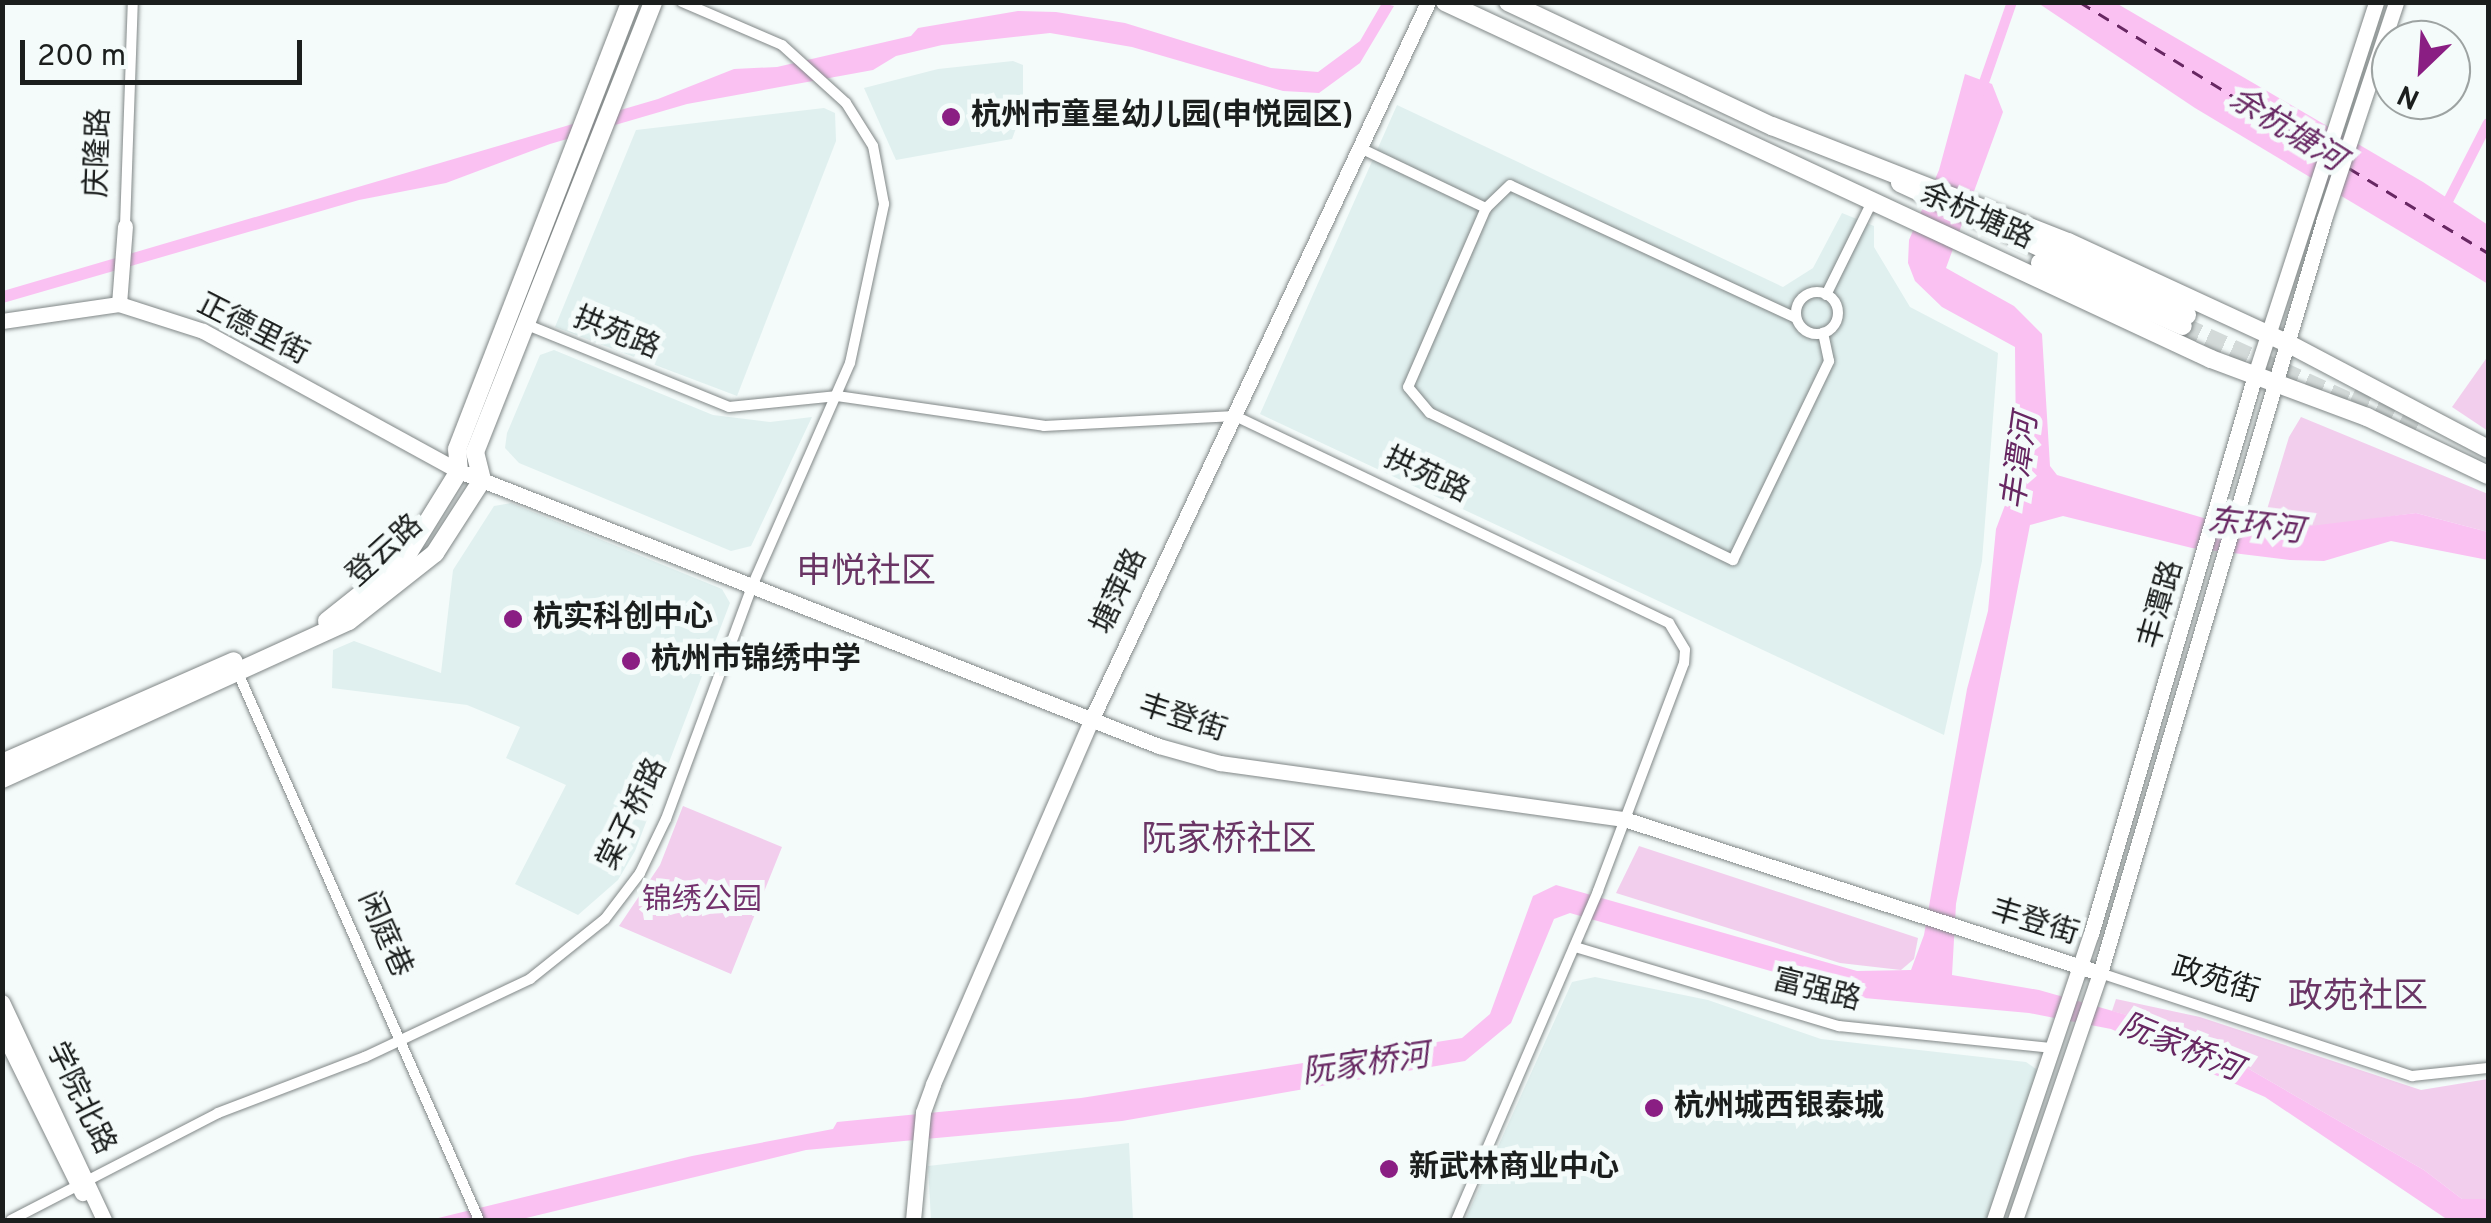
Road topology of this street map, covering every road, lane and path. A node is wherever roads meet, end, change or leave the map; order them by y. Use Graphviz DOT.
graph roads {
  1 [pos="133,2"];
  2 [pos="630,2"];
  3 [pos="653,2"];
  4 [pos="682,2"];
  5 [pos="1428,2"];
  6 [pos="1445,2"];
  7 [pos="1508,2"];
  8 [pos="2376,2"];
  9 [pos="2396,2"];
  10 [pos="1754,142"];
  11 [pos="1360,148"];
  12 [pos="1916,199"];
  13 [pos="1872,202"];
  14 [pos="1486,208"];
  15 [pos="1968,222"];
  16 [pos="125,226"];
  17 [pos="1826,295"];
  18 [pos="119,304"];
  19 [pos="1796,318"];
  20 [pos="2185,320"];
  21 [pos="2,321"];
  22 [pos="523,324"];
  23 [pos="1823,333"];
  24 [pos="2270,336"];
  25 [pos="2289,344"];
  26 [pos="2255,375"];
  27 [pos="2278,383"];
  28 [pos="837,396"];
  29 [pos="1236,416"];
  30 [pos="2488,449"];
  31 [pos="459,471"];
  32 [pos="2488,476"];
  33 [pos="482,480"];
  34 [pos="753,584"];
  35 [pos="238,673"];
  36 [pos="1092,716"];
  37 [pos="2,762"];
  38 [pos="2,779"];
  39 [pos="1624,819"];
  40 [pos="1575,946"];
  41 [pos="2080,967"];
  42 [pos="2100,973"];
  43 [pos="2,1002"];
  44 [pos="2,1031"];
  45 [pos="403,1039"];
  46 [pos="2053,1048"];
  47 [pos="2488,1068"];
  48 [pos="83,1184"];
  49 [pos="11,1220"];
  50 [pos="94,1220"];
  51 [pos="104,1220"];
  52 [pos="479,1220"];
  53 [pos="913,1220"];
  54 [pos="1456,1220"];
  55 [pos="1994,1220"];
  56 [pos="2016,1220"];
  1 -- 16 [label="street, 庆隆路"];
  2 -- 31 [label="main road, 登云路"];
  3 -- 22 [label="main road"];
  4 -- 28 [label="street, 棠子桥路"];
  5 -- 11 [label="street, 塘萍路"];
  6 -- 10 [label="main road, 余杭塘路"];
  7 -- 12 [label="main road"];
  8 -- 24 [label="street, 丰潭路"];
  9 -- 25 [label="street, 丰潭路"];
  10 -- 12 [label="main road"];
  10 -- 13 [label="main road, 余杭塘路"];
  11 -- 14 [label="street"];
  11 -- 29 [label="street, 塘萍路"];
  12 -- 13 [label="main road, 余杭塘路"];
  12 -- 15 [label="main road, 余杭塘路"];
  12 -- 15 [label="main road, 余杭塘路"];
  13 -- 17 [label="street"];
  14 -- 19 [label="street"];
  14 -- 23 [label="street"];
  15 -- 20 [label="main road"];
  15 -- 24 [label="main road, 余杭塘路"];
  15 -- 26 [label="main road, 余杭塘路"];
  16 -- 18 [label="street, 庆隆路"];
  17 -- 19 [label="street"];
  17 -- 23 [label="street"];
  18 -- 21 [label="street, 正德里街"];
  18 -- 31 [label="street, 正德里街"];
  19 -- 23 [label="street"];
  22 -- 28 [label="street, 拱苑路"];
  22 -- 33 [label="main road"];
  24 -- 25 [label="main road, 余杭塘路"];
  24 -- 26 [label="street, 丰潭路"];
  25 -- 27 [label="street, 丰潭路"];
  25 -- 30 [label="main road, 余杭塘路"];
  26 -- 27 [label="main road, 余杭塘路"];
  26 -- 41 [label="street, 丰潭路"];
  27 -- 32 [label="main road, 余杭塘路"];
  27 -- 42 [label="street, 丰潭路"];
  28 -- 29 [label="street, 拱苑路"];
  28 -- 34 [label="street, 棠子桥路"];
  29 -- 36 [label="street, 塘萍路"];
  29 -- 39 [label="street, 拱苑路"];
  31 -- 33 [label="street, 丰登街"];
  31 -- 37 [label="main road, 登云路"];
  33 -- 34 [label="street, 丰登街"];
  33 -- 35 [label="main road, 登云路"];
  34 -- 36 [label="street, 丰登街"];
  34 -- 45 [label="street, 棠子桥路"];
  35 -- 38 [label="main road, 登云路"];
  35 -- 45 [label="street, 闲庭巷"];
  36 -- 39 [label="street, 丰登街"];
  36 -- 53 [label="street, 塘萍路"];
  39 -- 40 [label="street, 拱苑路"];
  39 -- 41 [label="street, 丰登街"];
  40 -- 46 [label="street, 富强路"];
  40 -- 54 [label="street, 拱苑路"];
  41 -- 42 [label="street, 丰登街"];
  41 -- 46 [label="street, 丰潭路"];
  42 -- 47 [label="street, 政苑街"];
  42 -- 56 [label="street, 丰潭路"];
  43 -- 48 [label="street, 学院北路"];
  44 -- 48 [label="street, 学院北路"];
  45 -- 48 [label="street, 棠子桥路"];
  45 -- 52 [label="street, 闲庭巷"];
  46 -- 55 [label="street, 丰潭路"];
  48 -- 49 [label="street, 棠子桥路"];
  48 -- 50 [label="street, 学院北路"];
  48 -- 51 [label="street, 学院北路"];
}
